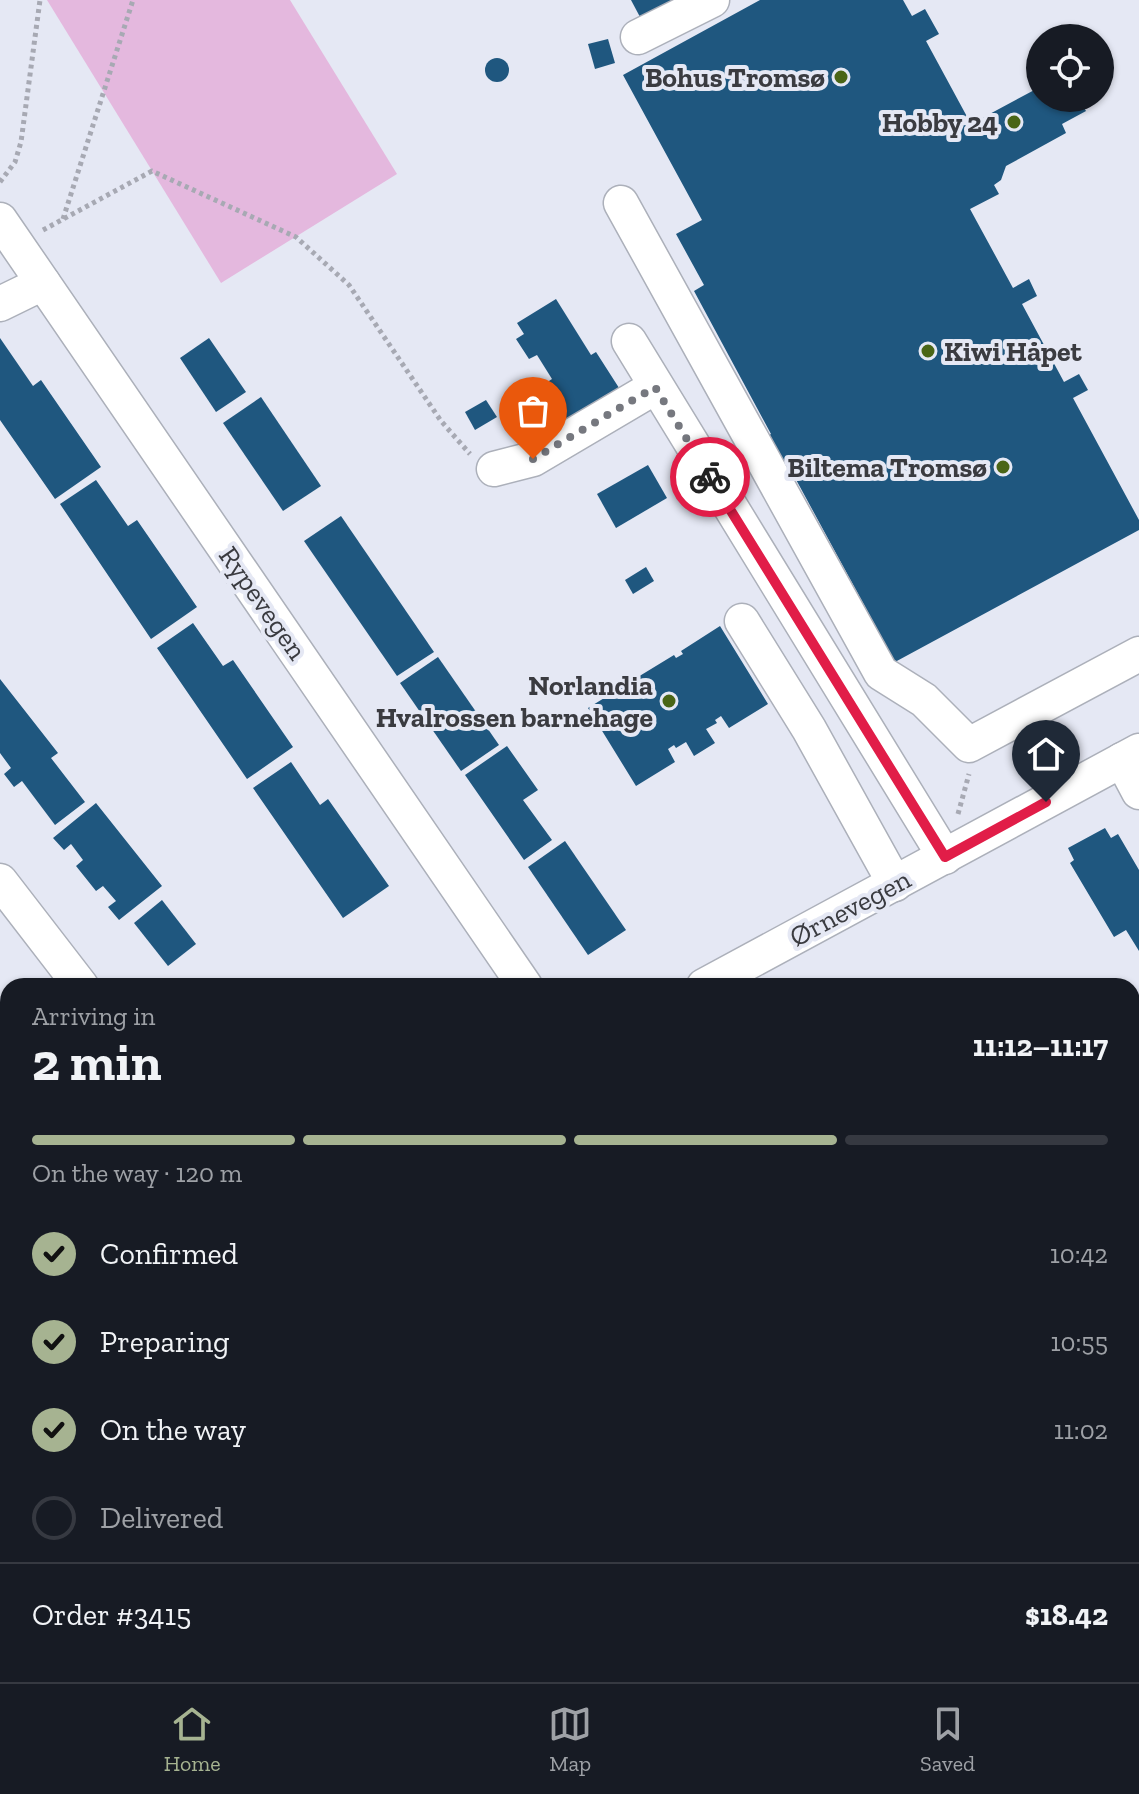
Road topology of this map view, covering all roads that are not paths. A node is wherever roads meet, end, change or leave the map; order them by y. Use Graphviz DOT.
graph roads {
  1 [pos="712,0"];
  2 [pos="638,37"];
  3 [pos="621,203"];
  4 [pos="8,232"];
  5 [pos="43,283"];
  6 [pos="0,304"];
  7 [pos="629,341"];
  8 [pos="655,387"];
  9 [pos="494,469"];
  10 [pos="742,621"];
  11 [pos="1139,654"];
  12 [pos="1131,756"];
  13 [pos="1139,792"];
  14 [pos="945,857"];
  15 [pos="0,881"];
  16 [pos="895,884"];
  17 [pos="740,977"];
  18 [pos="75,978"];
  19 [pos="520,978"];
  1 -- 2 [label="street"];
  3 -- 11 [label="street"];
  4 -- 5 [label="street, Rypevegen"];
  5 -- 6 [label="street"];
  5 -- 19 [label="street, Rypevegen"];
  7 -- 8 [label="street"];
  8 -- 9 [label="street"];
  8 -- 14 [label="street"];
  10 -- 16 [label="street"];
  12 -- 13 [label="street, Ørnevegen"];
  12 -- 14 [label="street, Ørnevegen"];
  14 -- 16 [label="street, Ørnevegen"];
  15 -- 18 [label="street"];
  16 -- 17 [label="street, Ørnevegen"];
}
